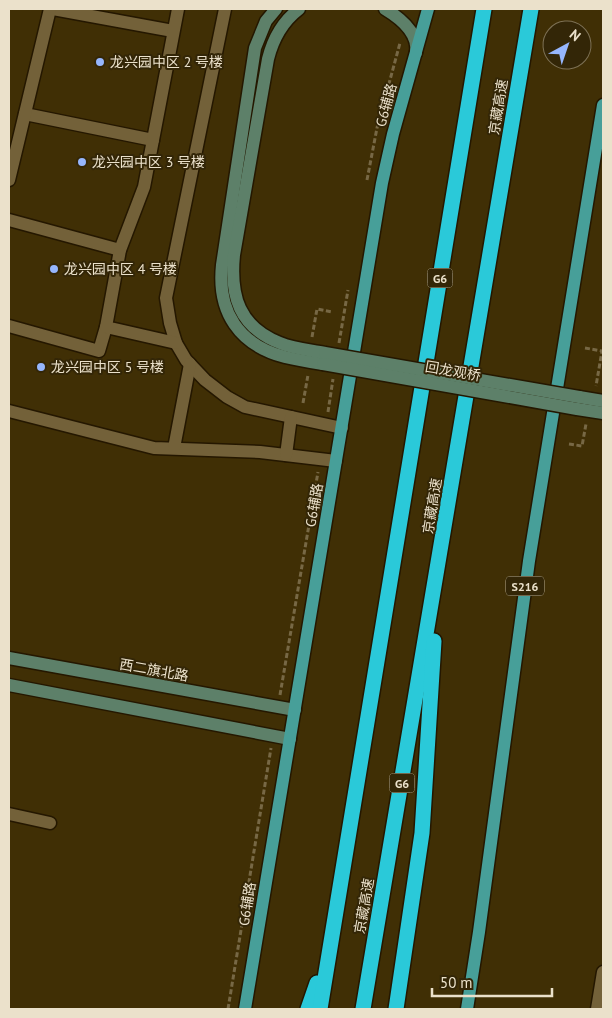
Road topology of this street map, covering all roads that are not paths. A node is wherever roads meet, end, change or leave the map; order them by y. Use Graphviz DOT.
graph roads {
  1 [pos="52,9"];
  2 [pos="178,9"];
  3 [pos="225,9"];
  4 [pos="276,9"];
  5 [pos="299,9"];
  6 [pos="385,9"];
  7 [pos="428,9"];
  8 [pos="484,9"];
  9 [pos="531,9"];
  10 [pos="174,31"];
  11 [pos="415,56"];
  12 [pos="603,105"];
  13 [pos="25,114"];
  14 [pos="153,140"];
  15 [pos="598,167"];
  16 [pos="9,180"];
  17 [pos="9,220"];
  18 [pos="446,241"];
  19 [pos="120,250"];
  20 [pos="9,326"];
  21 [pos="106,326"];
  22 [pos="176,343"];
  23 [pos="324,358"];
  24 [pos="190,364"];
  25 [pos="603,401"];
  26 [pos="578,403"];
  27 [pos="9,412"];
  28 [pos="603,413"];
  29 [pos="291,417"];
  30 [pos="342,428"];
  31 [pos="174,448"];
  32 [pos="286,455"];
  33 [pos="336,461"];
  34 [pos="396,548"];
  35 [pos="440,556"];
  36 [pos="9,658"];
  37 [pos="9,685"];
  38 [pos="295,710"];
  39 [pos="290,739"];
  40 [pos="9,814"];
  41 [pos="50,823"];
  42 [pos="330,944"];
  43 [pos="603,972"];
  44 [pos="245,1009"];
  45 [pos="308,1009"];
  46 [pos="320,1009"];
  47 [pos="363,1009"];
  48 [pos="396,1009"];
  49 [pos="467,1009"];
  50 [pos="597,1009"];
  1 -- 10 [label="street"];
  1 -- 13 [label="street"];
  2 -- 10 [label="street"];
  3 -- 22 [label="street"];
  4 -- 23 [label="main road"];
  5 -- 23 [label="main road"];
  6 -- 11 [label="main road"];
  7 -- 11 [label="main road, G6辅路"];
  8 -- 34 [label="highway, 京藏高速 / G6"];
  9 -- 35 [label="highway, 京藏高速 / G6"];
  10 -- 14 [label="street"];
  11 -- 30 [label="main road, G6辅路"];
  12 -- 15 [label="main road, S216"];
  13 -- 14 [label="street"];
  13 -- 16 [label="street"];
  14 -- 19 [label="street"];
  15 -- 49 [label="main road, S216"];
  17 -- 19 [label="street"];
  18 -- 34 [label="highway, 京藏高速 / G6"];
  19 -- 21 [label="street"];
  20 -- 21 [label="street"];
  21 -- 22 [label="street"];
  22 -- 24 [label="street"];
  23 -- 26 [label="main road, 回龙观桥, bridge"];
  24 -- 29 [label="street"];
  24 -- 31 [label="street"];
  25 -- 26 [label="main road"];
  26 -- 28 [label="main road"];
  27 -- 31 [label="street"];
  29 -- 30 [label="street"];
  29 -- 32 [label="street"];
  30 -- 33 [label="main road, G6辅路"];
  31 -- 32 [label="street"];
  32 -- 33 [label="street"];
  33 -- 38 [label="main road, G6辅路"];
  34 -- 42 [label="highway, 京藏高速 / G6"];
  35 -- 47 [label="highway, 京藏高速 / G6"];
  35 -- 48 [label="highway"];
  36 -- 38 [label="main road, 西二旗北路"];
  37 -- 39 [label="main road"];
  38 -- 39 [label="main road, G6辅路"];
  39 -- 44 [label="main road, G6辅路"];
  40 -- 41 [label="street"];
  42 -- 45 [label="highway"];
  42 -- 46 [label="highway, 京藏高速 / G6"];
  43 -- 50 [label="street"];
}
